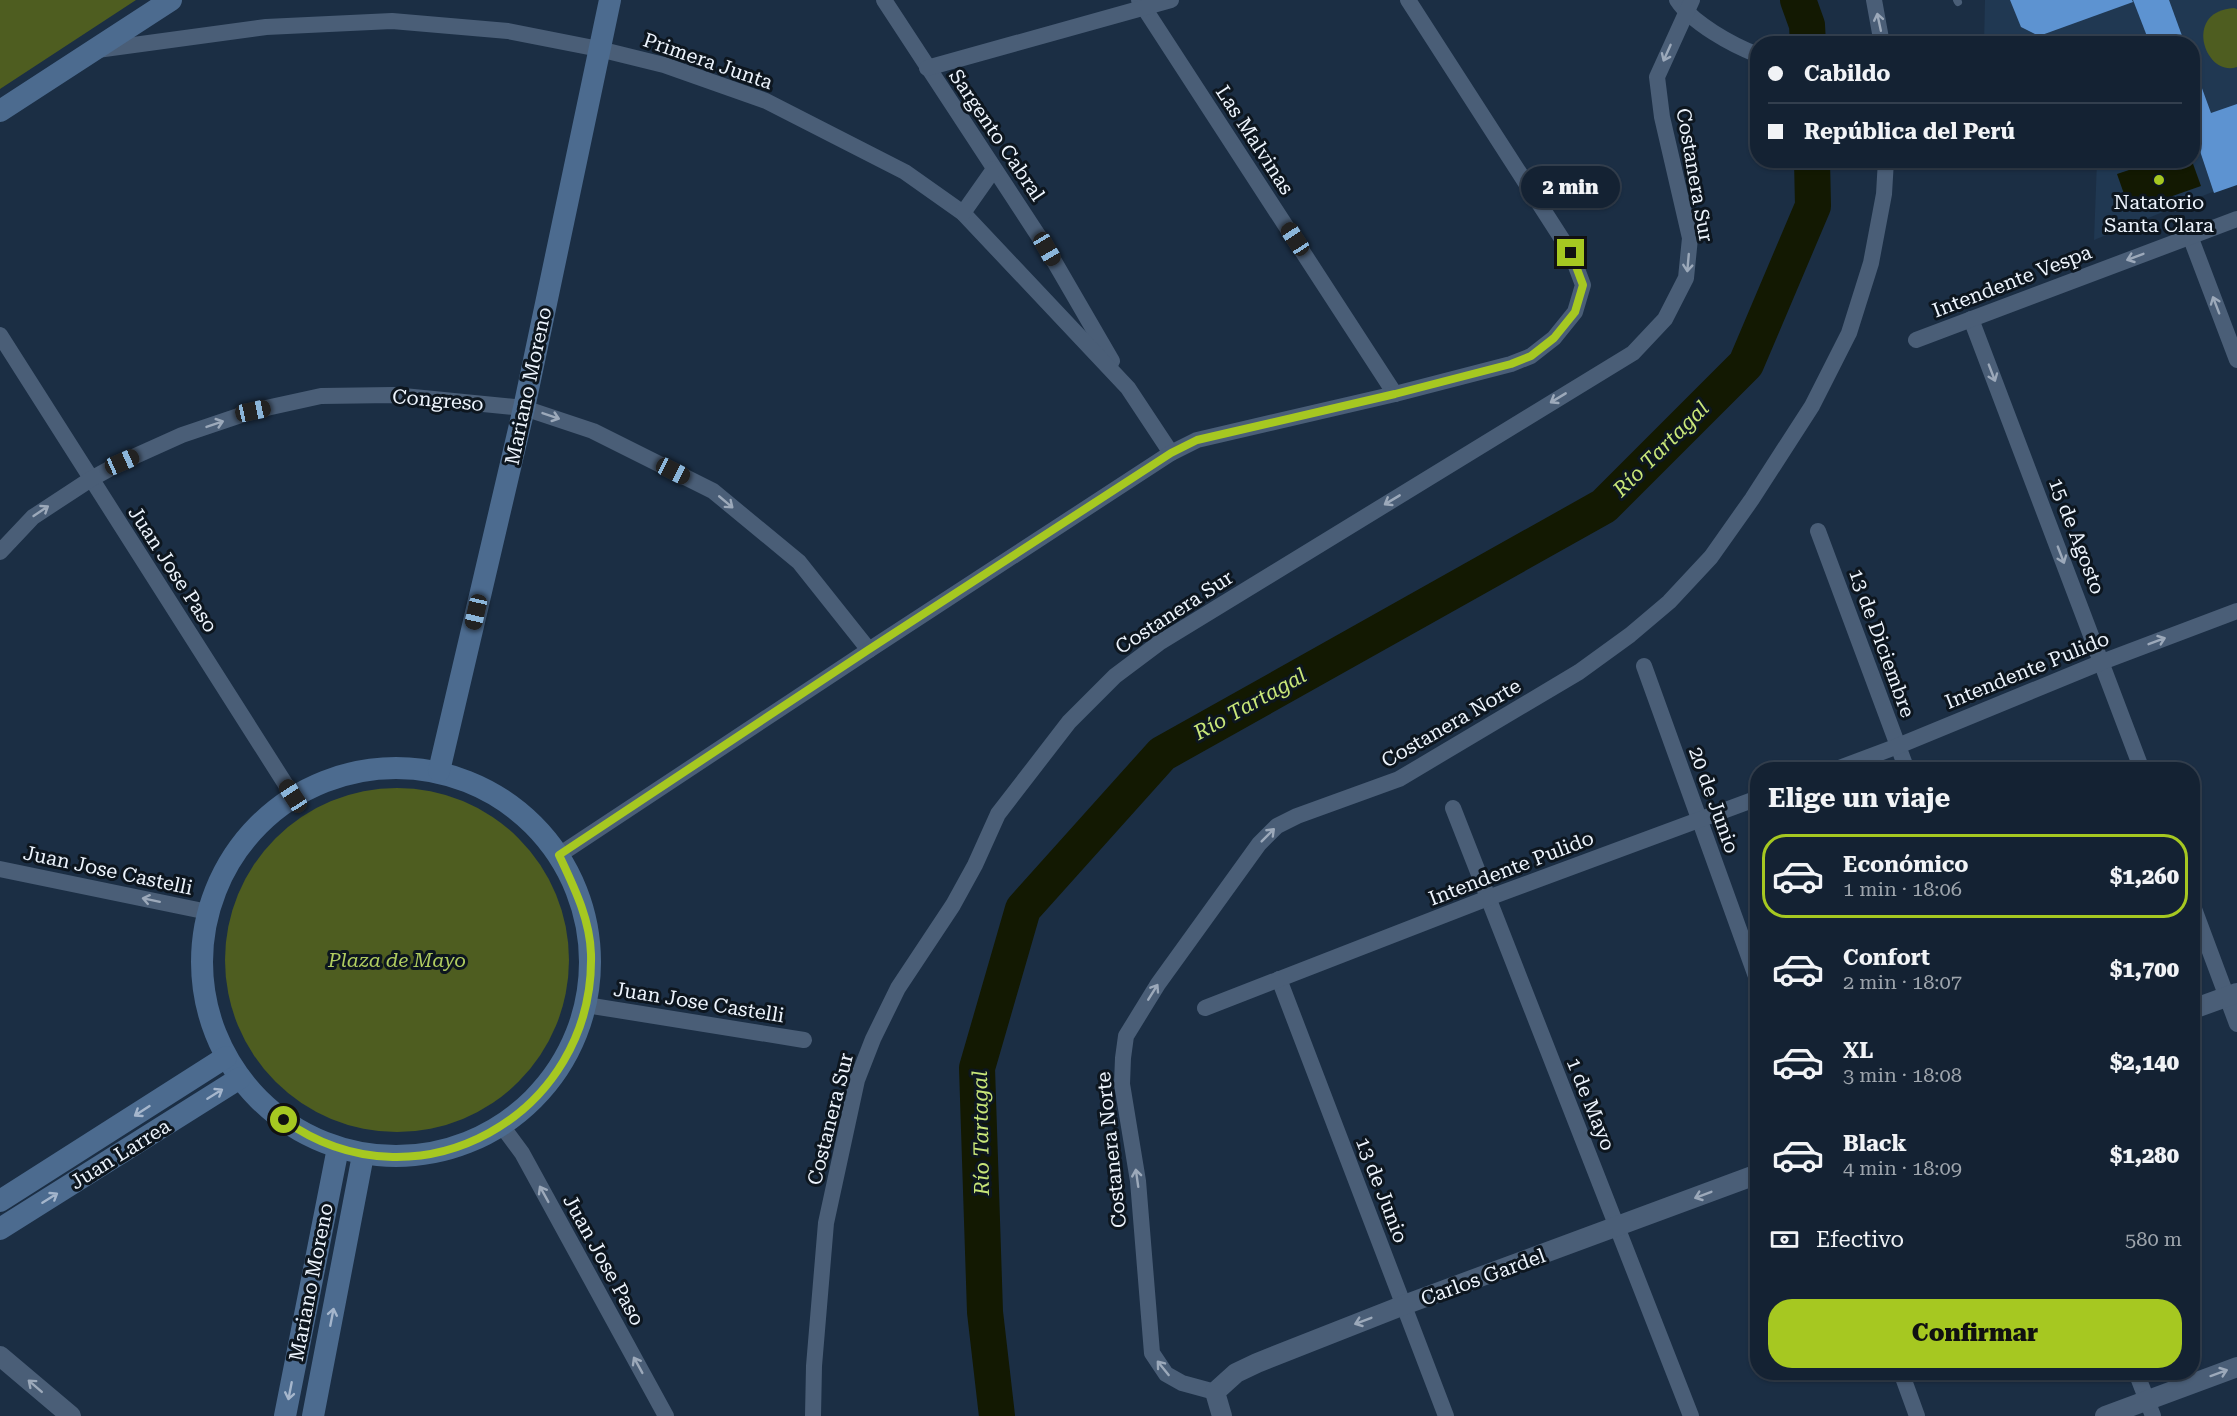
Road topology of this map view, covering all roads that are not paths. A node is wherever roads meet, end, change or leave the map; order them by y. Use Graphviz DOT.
graph roads {
  1 [pos="171,0"];
  2 [pos="610,0"];
  3 [pos="884,0"];
  4 [pos="1171,0"];
  5 [pos="1408,0"];
  6 [pos="1874,0"];
  7 [pos="1141,4"];
  8 [pos="1685,4"];
  9 [pos="1881,36"];
  10 [pos="599,49"];
  11 [pos="97,50"];
  12 [pos="1750,52"];
  13 [pos="927,68"];
  14 [pos="0,111"];
  15 [pos="1886,168"];
  16 [pos="994,169"];
  17 [pos="963,213"];
  18 [pos="2237,219"];
  19 [pos="2190,236"];
  20 [pos="1971,319"];
  21 [pos="0,335"];
  22 [pos="1916,340"];
  23 [pos="2237,360"];
  24 [pos="1128,388"];
  25 [pos="1395,394"];
  26 [pos="524,408"];
  27 [pos="1171,453"];
  28 [pos="91,479"];
  29 [pos="1818,531"];
  30 [pos="0,552"];
  31 [pos="2237,611"];
  32 [pos="868,650"];
  33 [pos="2102,662"];
  34 [pos="1644,666"];
  35 [pos="1898,746"];
  36 [pos="1855,762"];
  37 [pos="1904,762"];
  38 [pos="2139,762"];
  39 [pos="439,771"];
  40 [pos="293,796"];
  41 [pos="1750,801"];
  42 [pos="1453,808"];
  43 [pos="1698,820"];
  44 [pos="559,855"];
  45 [pos="0,869"];
  46 [pos="1488,898"];
  47 [pos="208,912"];
  48 [pos="2200,922"];
  49 [pos="1750,960"];
  50 [pos="1279,979"];
  51 [pos="2232,995"];
  52 [pos="586,1005"];
  53 [pos="2200,1007"];
  54 [pos="1205,1008"];
  55 [pos="2237,1024"];
  56 [pos="804,1040"];
  57 [pos="226,1056"];
  58 [pos="240,1078"];
  59 [pos="502,1126"];
  60 [pos="338,1148"];
  61 [pos="363,1155"];
  62 [pos="1750,1177"];
  63 [pos="0,1201"];
  64 [pos="1617,1227"];
  65 [pos="0,1229"];
  66 [pos="1404,1305"];
  67 [pos="0,1356"];
  68 [pos="2237,1367"];
  69 [pos="1904,1380"];
  70 [pos="2139,1380"];
  71 [pos="1215,1392"];
  72 [pos="2150,1408"];
  73 [pos="71,1416"];
  74 [pos="285,1416"];
  75 [pos="313,1416"];
  76 [pos="666,1416"];
  77 [pos="813,1416"];
  78 [pos="1222,1416"];
  79 [pos="1446,1416"];
  80 [pos="1692,1416"];
  81 [pos="1917,1416"];
  82 [pos="2105,1416"];
  1 -- 11 [label="main road"];
  2 -- 10 [label="main road, Mariano Moreno"];
  3 -- 13 [label="street, Sargento Cabral"];
  4 -- 7 [label="street"];
  5 -- 25 [label="street"];
  9 -- 6 [label="street, one-way"];
  7 -- 13 [label="street"];
  7 -- 25 [label="street, Las Malvinas"];
  8 -- 12 [label="street"];
  8 -- 77 [label="street, Costanera Sur, one-way"];
  10 -- 11 [label="street, Primera Junta"];
  10 -- 17 [label="street, Primera Junta"];
  10 -- 26 [label="main road, Mariano Moreno"];
  11 -- 14 [label="main road"];
  13 -- 16 [label="street, Sargento Cabral"];
  71 -- 15 [label="street, Costanera Norte, one-way"];
  16 -- 17 [label="street"];
  16 -- 24 [label="street, Sargento Cabral"];
  17 -- 24 [label="street, Primera Junta"];
  18 -- 19 [label="street, Intendente Vespa"];
  19 -- 20 [label="street, Intendente Vespa, one-way"];
  23 -- 19 [label="street, one-way"];
  20 -- 22 [label="street, Intendente Vespa"];
  20 -- 33 [label="street, 15 de Agosto, one-way"];
  21 -- 28 [label="street, Juan Jose Paso"];
  24 -- 27 [label="street, Primera Junta"];
  25 -- 27 [label="street"];
  28 -- 26 [label="street, Congreso, one-way"];
  26 -- 32 [label="street, Congreso, one-way"];
  26 -- 39 [label="main road, Mariano Moreno"];
  27 -- 32 [label="street"];
  30 -- 28 [label="street, Congreso, one-way"];
  28 -- 40 [label="street, Juan Jose Paso"];
  29 -- 35 [label="street, 13 de Diciembre"];
  33 -- 31 [label="street, Intendente Pulido, one-way"];
  32 -- 44 [label="street"];
  33 -- 35 [label="street, Intendente Pulido"];
  33 -- 38 [label="street, 15 de Agosto"];
  34 -- 43 [label="street, 20 de Junio"];
  35 -- 36 [label="street, Intendente Pulido"];
  35 -- 37 [label="street, 13 de Diciembre"];
  39 -- 40 [label="main road"];
  39 -- 44 [label="main road"];
  40 -- 47 [label="main road"];
  41 -- 43 [label="street, Intendente Pulido"];
  42 -- 46 [label="street, 1 de Mayo"];
  43 -- 46 [label="street, Intendente Pulido"];
  43 -- 49 [label="street, 20 de Junio"];
  44 -- 52 [label="main road"];
  47 -- 45 [label="street, Juan Jose Castelli, one-way"];
  46 -- 50 [label="street, Intendente Pulido"];
  46 -- 64 [label="street, 1 de Mayo"];
  47 -- 57 [label="main road"];
  48 -- 51 [label="street"];
  50 -- 54 [label="street, Intendente Pulido"];
  50 -- 66 [label="street, 13 de Junio"];
  51 -- 53 [label="street"];
  51 -- 55 [label="street"];
  52 -- 56 [label="street, Juan Jose Castelli"];
  52 -- 59 [label="main road"];
  57 -- 58 [label="main road"];
  57 -- 63 [label="main road, Juan Larrea, one-way"];
  58 -- 60 [label="main road"];
  65 -- 58 [label="main road, Juan Larrea, one-way"];
  59 -- 61 [label="main road"];
  76 -- 59 [label="street, Juan Jose Paso, one-way"];
  60 -- 61 [label="main road"];
  60 -- 74 [label="main road, Mariano Moreno, one-way"];
  75 -- 61 [label="main road, Mariano Moreno, one-way"];
  62 -- 64 [label="street, Carlos Gardel, one-way"];
  64 -- 66 [label="street, Carlos Gardel"];
  64 -- 80 [label="street, 1 de Mayo"];
  66 -- 71 [label="street, Carlos Gardel, one-way"];
  66 -- 79 [label="street, 13 de Junio"];
  73 -- 67 [label="street, one-way"];
  72 -- 68 [label="street, one-way"];
  69 -- 81 [label="street"];
  70 -- 72 [label="street"];
  71 -- 78 [label="street"];
  72 -- 82 [label="street"];
}
